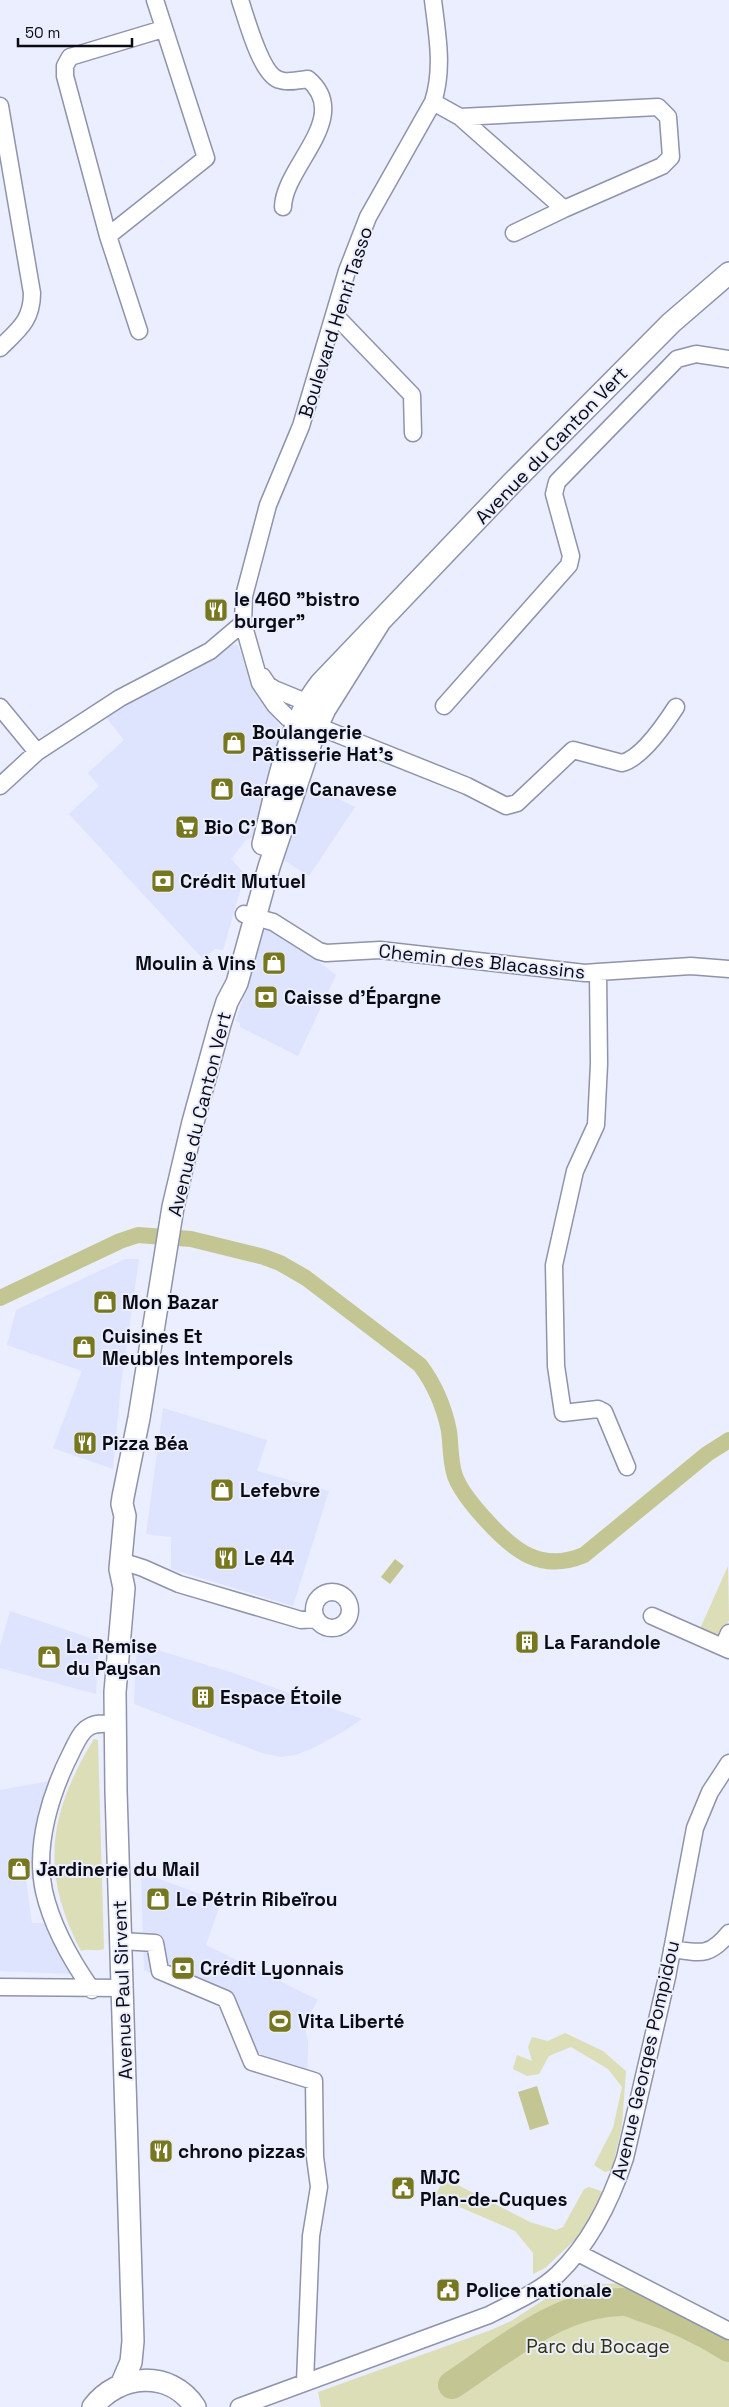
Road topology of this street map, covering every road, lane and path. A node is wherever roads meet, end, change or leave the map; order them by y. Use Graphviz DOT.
graph roads {
  1 [pos="155,0"];
  2 [pos="240,0"];
  3 [pos="433,0"];
  4 [pos="163,28"];
  5 [pos="433,102"];
  6 [pos="0,106"];
  7 [pos="460,118"];
  8 [pos="283,207"];
  9 [pos="564,209"];
  10 [pos="514,233"];
  11 [pos="108,236"];
  12 [pos="729,273"];
  13 [pos="335,314"];
  14 [pos="139,331"];
  15 [pos="0,348"];
  16 [pos="729,359"];
  17 [pos="413,433"];
  18 [pos="243,623"];
  19 [pos="379,623"];
  20 [pos="250,652"];
  21 [pos="306,701"];
  22 [pos="444,706"];
  23 [pos="0,707"];
  24 [pos="676,707"];
  25 [pos="313,723"];
  26 [pos="37,752"];
  27 [pos="0,786"];
  28 [pos="249,916"];
  29 [pos="729,969"];
  30 [pos="598,972"];
  31 [pos="171,1226"];
  32 [pos="627,1467"];
  33 [pos="121,1565"];
  34 [pos="315,1614"];
  35 [pos="652,1616"];
  36 [pos="727,1643"];
  37 [pos="115,1724"];
  38 [pos="729,1762"];
  39 [pos="729,1933"];
  40 [pos="121,1941"];
  41 [pos="672,1949"];
  42 [pos="0,1987"];
  43 [pos="121,1988"];
  44 [pos="92,1990"];
  45 [pos="578,2253"];
  46 [pos="133,2299"];
  47 [pos="729,2331"];
  48 [pos="156,2382"];
  49 [pos="305,2382"];
  50 [pos="122,2383"];
  51 [pos="197,2405"];
  52 [pos="93,2407"];
  53 [pos="239,2407"];
  1 -- 4 [label="street"];
  2 -- 8 [label="street"];
  3 -- 5 [label="street, Boulevard Henri Tasso"];
  4 -- 11 [label="street"];
  4 -- 11 [label="street"];
  5 -- 7 [label="street"];
  5 -- 13 [label="street, Boulevard Henri Tasso"];
  6 -- 15 [label="street"];
  7 -- 9 [label="street"];
  7 -- 9 [label="street"];
  9 -- 10 [label="street"];
  11 -- 14 [label="street"];
  12 -- 19 [label="street, Avenue du Canton Vert"];
  13 -- 17 [label="street"];
  13 -- 18 [label="street, Boulevard Henri Tasso"];
  16 -- 22 [label="street"];
  18 -- 20 [label="street, Boulevard Henri Tasso"];
  18 -- 26 [label="street"];
  19 -- 21 [label="street, Avenue du Canton Vert"];
  19 -- 25 [label="street, Avenue du Canton Vert"];
  20 -- 21 [label="street, Boulevard Henri Tasso"];
  20 -- 25 [label="street, Boulevard Henri Tasso"];
  21 -- 25 [label="street, Avenue du Canton Vert"];
  23 -- 26 [label="street"];
  24 -- 25 [label="street, Boulevard Henri Tasso"];
  25 -- 28 [label="street, Avenue du Canton Vert"];
  26 -- 27 [label="street"];
  28 -- 30 [label="street, Chemin des Blacassins"];
  28 -- 31 [label="street, Avenue du Canton Vert"];
  29 -- 30 [label="street"];
  30 -- 32 [label="street, Chemin des Blacassins"];
  31 -- 33 [label="street, Avenue Paul Sirvent"];
  33 -- 34 [label="street"];
  33 -- 37 [label="street, Avenue Paul Sirvent"];
  35 -- 36 [label="street"];
  37 -- 40 [label="street, Avenue Paul Sirvent"];
  37 -- 44 [label="street"];
  38 -- 41 [label="street, Avenue Georges Pompidou"];
  39 -- 41 [label="street"];
  40 -- 43 [label="street, Avenue Paul Sirvent"];
  40 -- 49 [label="street"];
  41 -- 45 [label="street, Avenue Georges Pompidou"];
  42 -- 44 [label="street"];
  43 -- 44 [label="street"];
  43 -- 46 [label="street, Avenue Paul Sirvent"];
  45 -- 47 [label="street"];
  45 -- 49 [label="street, Avenue Georges Pompidou"];
  46 -- 48 [label="street"];
  46 -- 50 [label="street"];
  48 -- 50 [label="street"];
  48 -- 51 [label="street"];
  49 -- 53 [label="street, Avenue Georges Pompidou"];
  50 -- 52 [label="street"];
}
